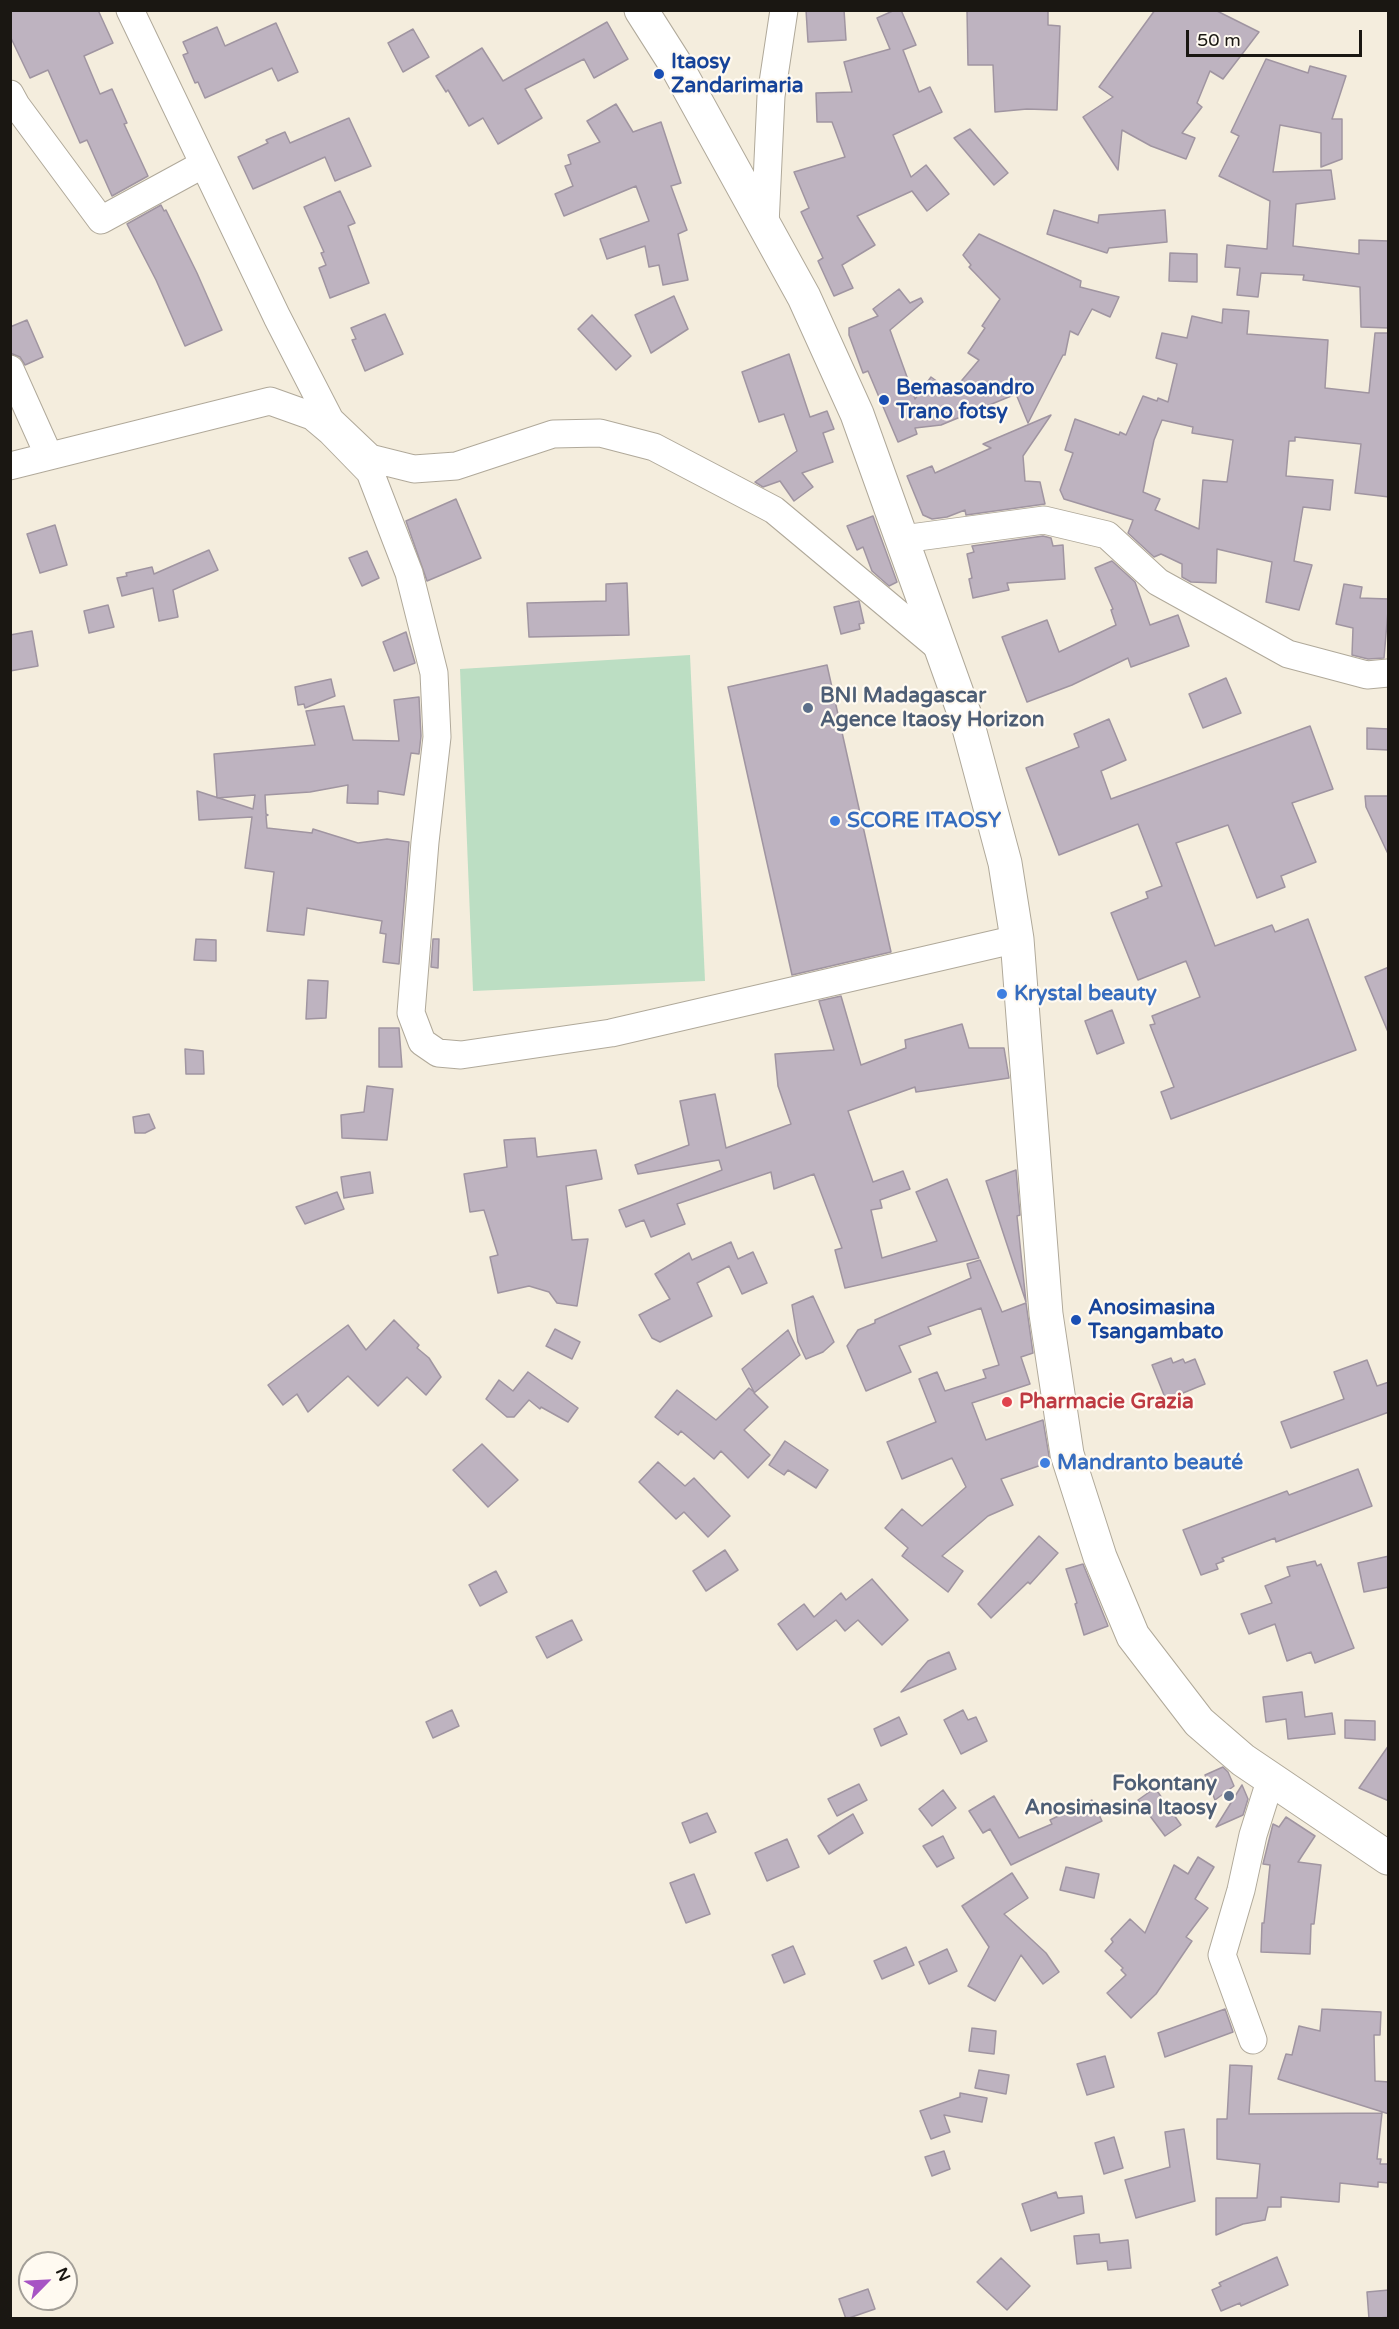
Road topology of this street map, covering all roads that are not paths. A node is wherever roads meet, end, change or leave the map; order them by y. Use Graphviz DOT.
graph roads {
  1 [pos="130,10"];
  2 [pos="642,10"];
  3 [pos="784,10"];
  4 [pos="10,94"];
  5 [pos="202,165"];
  6 [pos="765,225"];
  7 [pos="10,369"];
  8 [pos="49,456"];
  9 [pos="10,466"];
  10 [pos="903,539"];
  11 [pos="943,651"];
  12 [pos="1389,673"];
  13 [pos="1017,939"];
  14 [pos="1271,1778"];
  15 [pos="1389,1858"];
  16 [pos="1253,2040"];
  1 -- 5 [label="street"];
  2 -- 6 [label="street"];
  3 -- 6 [label="street"];
  4 -- 5 [label="street"];
  5 -- 11 [label="street"];
  6 -- 10 [label="street"];
  7 -- 8 [label="street"];
  8 -- 9 [label="street"];
  8 -- 13 [label="street"];
  10 -- 11 [label="street"];
  10 -- 12 [label="street"];
  11 -- 13 [label="street"];
  13 -- 14 [label="street"];
  14 -- 15 [label="street"];
  14 -- 16 [label="street"];
}
